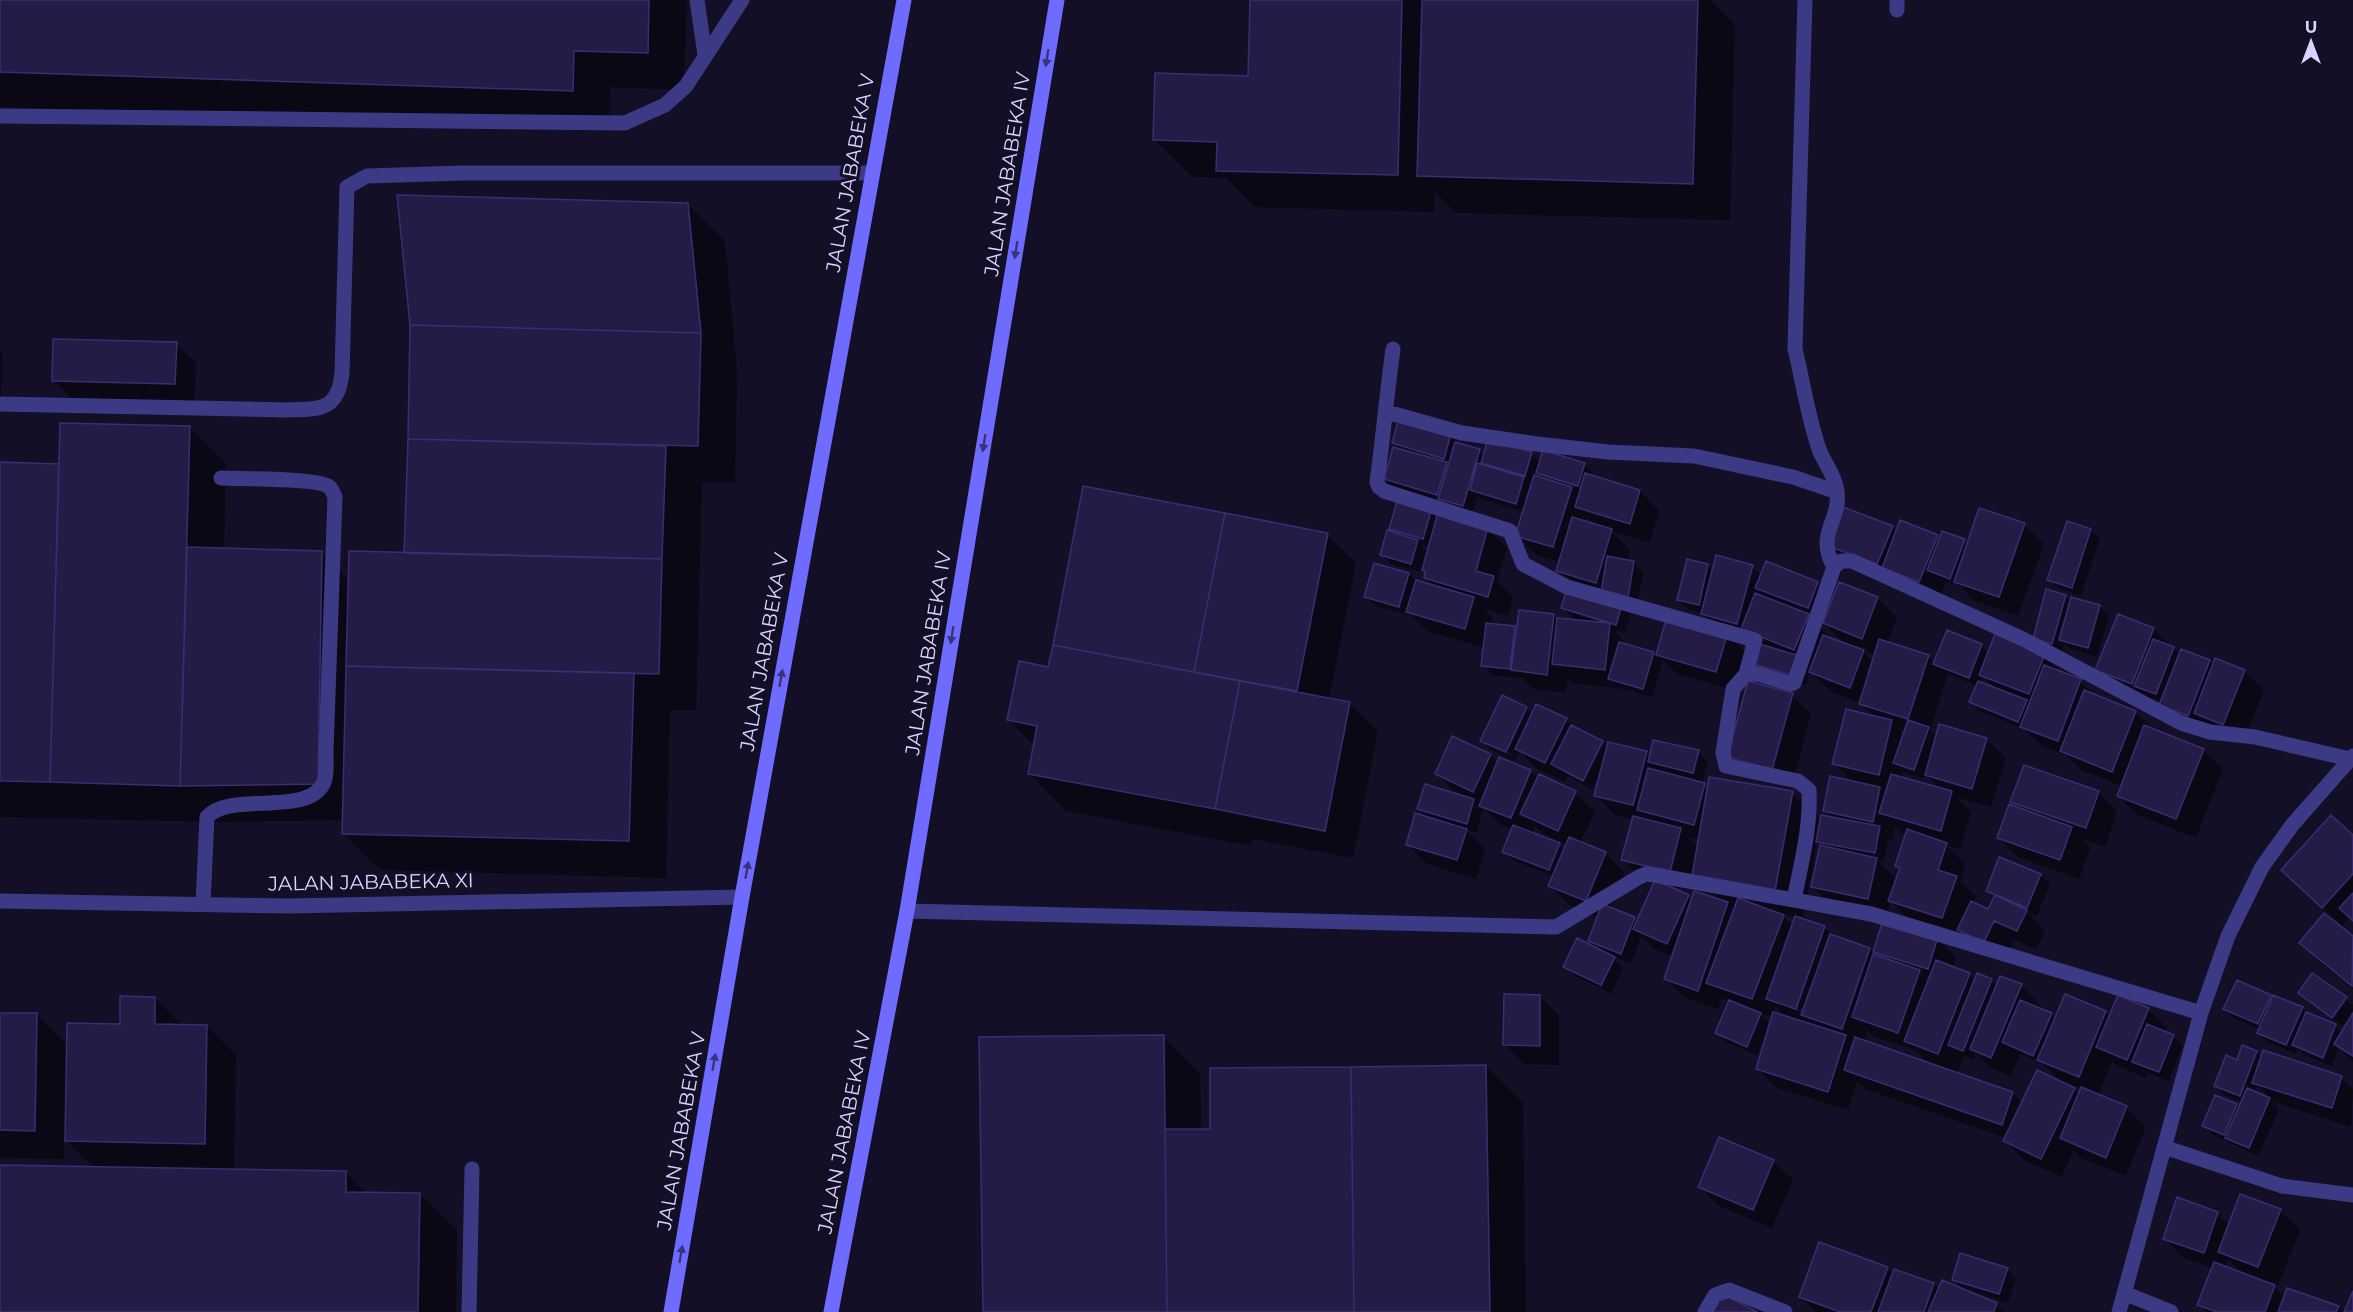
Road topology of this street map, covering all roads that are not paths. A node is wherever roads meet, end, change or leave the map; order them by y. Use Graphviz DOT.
graph roads {
  1 [pos="697,0"];
  2 [pos="742,0"];
  3 [pos="904,0"];
  4 [pos="1057,0"];
  5 [pos="1805,0"];
  6 [pos="705,55"];
  7 [pos="0,116"];
  8 [pos="871,172"];
  9 [pos="1393,349"];
  10 [pos="0,404"];
  11 [pos="1387,412"];
  12 [pos="221,478"];
  13 [pos="1838,492"];
  14 [pos="1834,567"];
  15 [pos="1746,674"];
  16 [pos="2352,758"];
  17 [pos="742,897"];
  18 [pos="1794,900"];
  19 [pos="0,901"];
  20 [pos="203,904"];
  21 [pos="907,911"];
  22 [pos="2201,1013"];
  23 [pos="2164,1147"];
  24 [pos="472,1169"];
  25 [pos="2353,1195"];
  26 [pos="2124,1293"];
  27 [pos="469,1312"];
  28 [pos="671,1312"];
  29 [pos="831,1312"];
  30 [pos="1705,1312"];
  31 [pos="1785,1312"];
  32 [pos="2119,1312"];
  33 [pos="2171,1312"];
  1 -- 6 [label="street"];
  2 -- 6 [label="street"];
  3 -- 8 [label="street, JALAN JABABEKA V"];
  4 -- 21 [label="street, JALAN JABABEKA IV, one-way"];
  5 -- 13 [label="street"];
  6 -- 7 [label="street"];
  8 -- 10 [label="street"];
  17 -- 8 [label="street, JALAN JABABEKA V, one-way"];
  9 -- 11 [label="street"];
  11 -- 13 [label="street"];
  11 -- 15 [label="street"];
  12 -- 20 [label="street"];
  13 -- 14 [label="street"];
  14 -- 15 [label="street"];
  14 -- 16 [label="street"];
  15 -- 18 [label="street"];
  16 -- 22 [label="street"];
  17 -- 20 [label="street, JALAN JABABEKA XI"];
  28 -- 17 [label="street, JALAN JABABEKA V, one-way"];
  18 -- 21 [label="street"];
  18 -- 22 [label="street"];
  19 -- 20 [label="street, JALAN JABABEKA XI"];
  21 -- 29 [label="street, JALAN JABABEKA IV"];
  22 -- 23 [label="street"];
  23 -- 25 [label="street"];
  23 -- 26 [label="street"];
  24 -- 27 [label="street"];
  26 -- 32 [label="street"];
  26 -- 33 [label="street"];
  30 -- 31 [label="street"];
}
